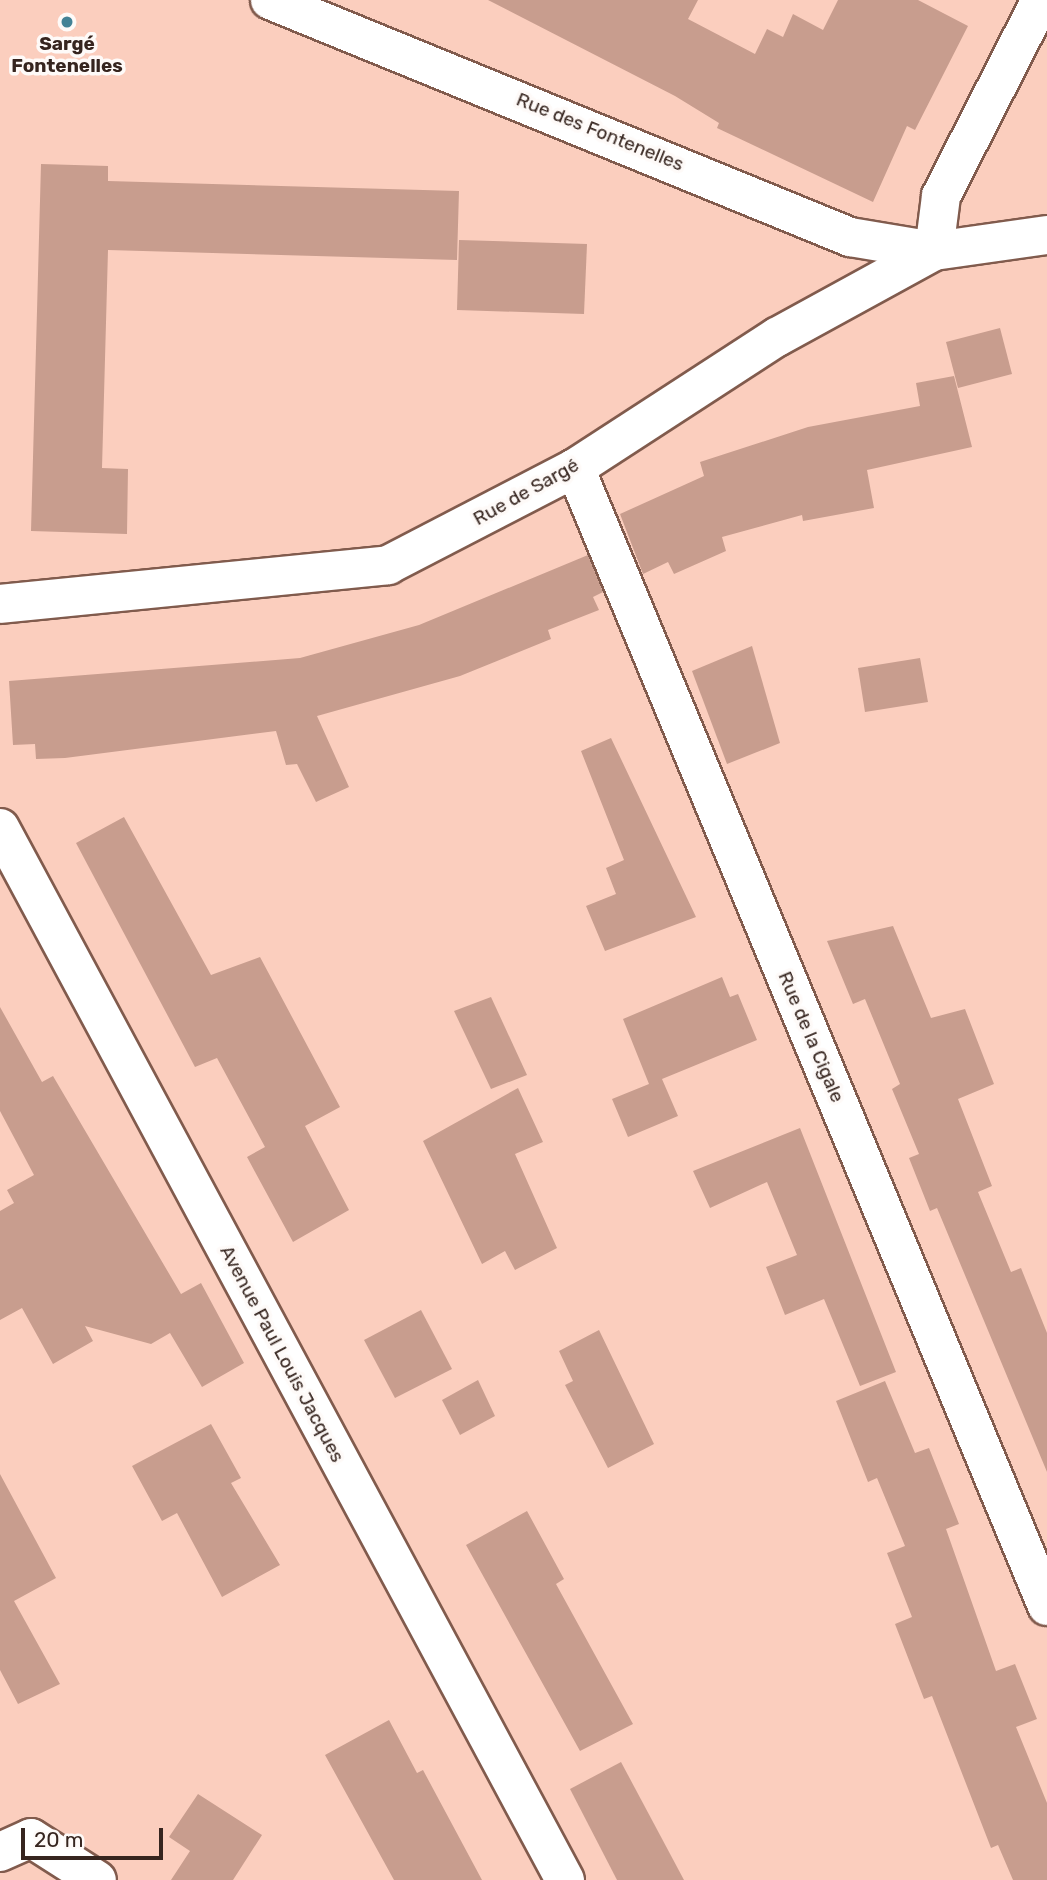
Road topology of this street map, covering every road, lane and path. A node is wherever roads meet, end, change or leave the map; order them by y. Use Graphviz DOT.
graph roads {
  1 [pos="270,0"];
  2 [pos="1041,0"];
  3 [pos="1047,234"];
  4 [pos="934,251"];
  5 [pos="575,468"];
  6 [pos="0,604"];
  7 [pos="0,828"];
  8 [pos="1047,1606"];
  9 [pos="0,1852"];
  10 [pos="97,1880"];
  11 [pos="565,1880"];
  1 -- 4 [label="street, Rue des Fontenelles"];
  2 -- 4 [label="street"];
  3 -- 4 [label="street, Rue de Sargé"];
  4 -- 5 [label="street, Rue de Sargé"];
  5 -- 6 [label="street, Rue de Sargé"];
  5 -- 8 [label="street, Rue de la Cigale"];
  7 -- 11 [label="street, Avenue Paul Louis Jacques"];
  9 -- 10 [label="street"];
}
